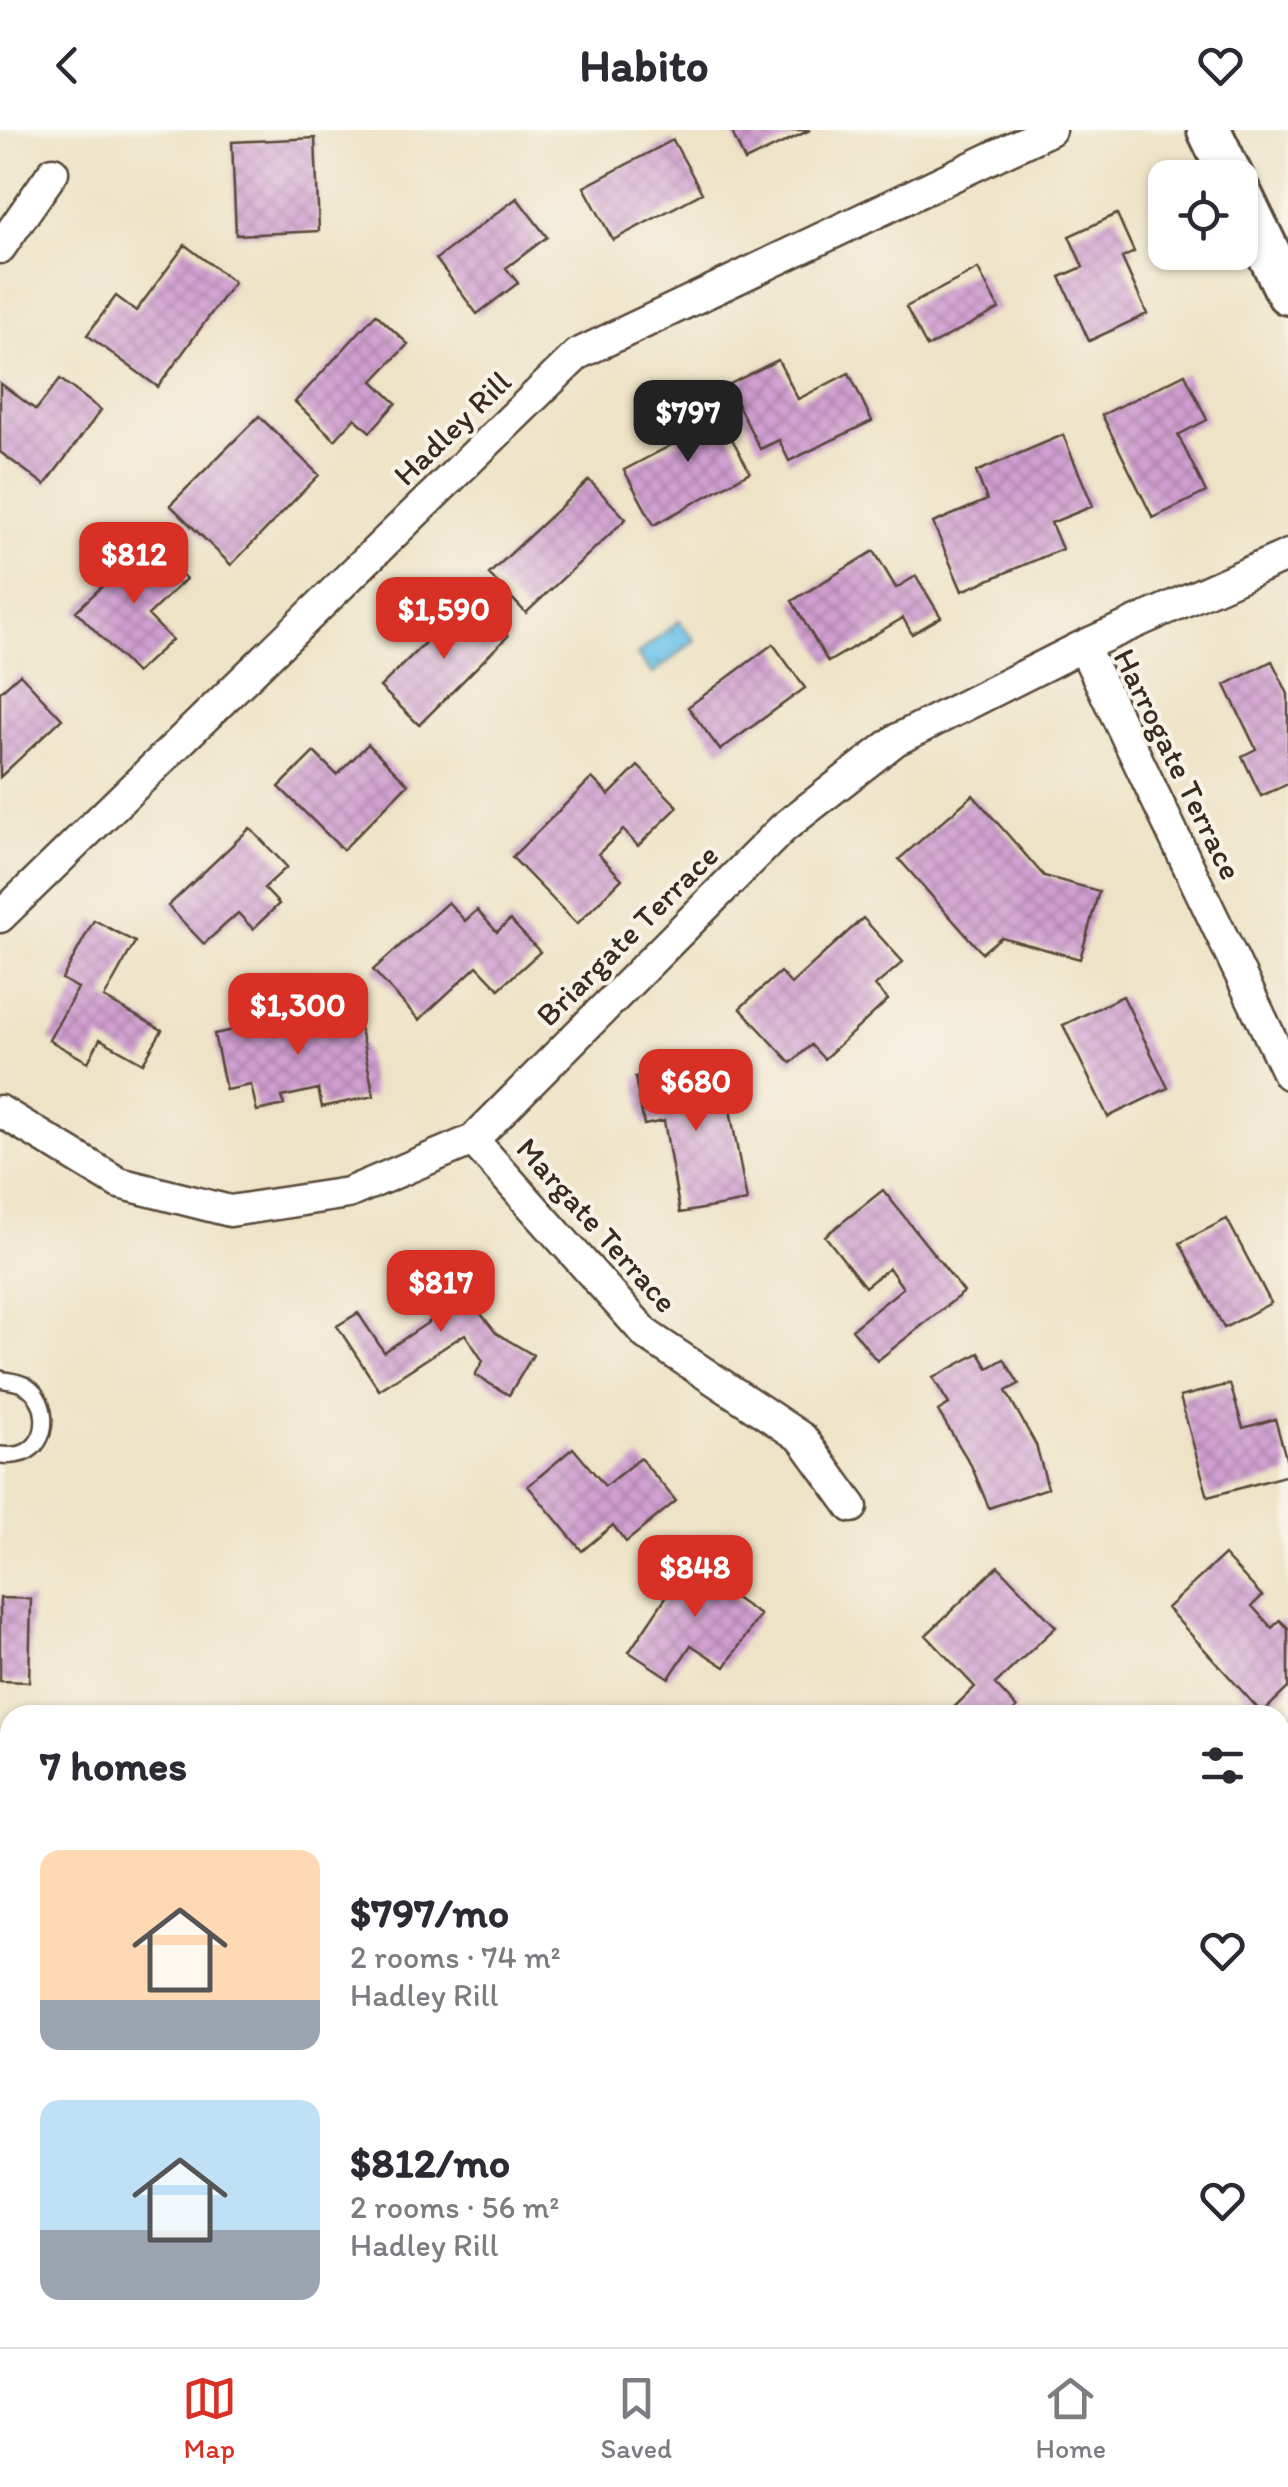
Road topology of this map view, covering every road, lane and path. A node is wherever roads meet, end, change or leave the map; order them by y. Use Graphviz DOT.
graph roads {
  1 [pos="1050,130"];
  2 [pos="1209,130"];
  3 [pos="1223,160"];
  4 [pos="53,172"];
  5 [pos="1258,231"];
  6 [pos="0,248"];
  7 [pos="1288,293"];
  8 [pos="1288,555"];
  9 [pos="1082,646"];
  10 [pos="0,918"];
  11 [pos="1288,1074"];
  12 [pos="0,1111"];
  13 [pos="473,1140"];
  14 [pos="0,1379"];
  15 [pos="0,1455"];
  16 [pos="852,1507"];
  1 -- 10 [label="street, Hadley Rill"];
  2 -- 3 [label="main road"];
  4 -- 6 [label="street"];
  5 -- 7 [label="main road"];
  8 -- 9 [label="street, Briargate Terrace"];
  9 -- 11 [label="street, Harrogate Terrace"];
  9 -- 13 [label="street, Briargate Terrace"];
  12 -- 13 [label="street, Briargate Terrace"];
  13 -- 16 [label="street, Margate Terrace"];
  14 -- 15 [label="lane"];
}
